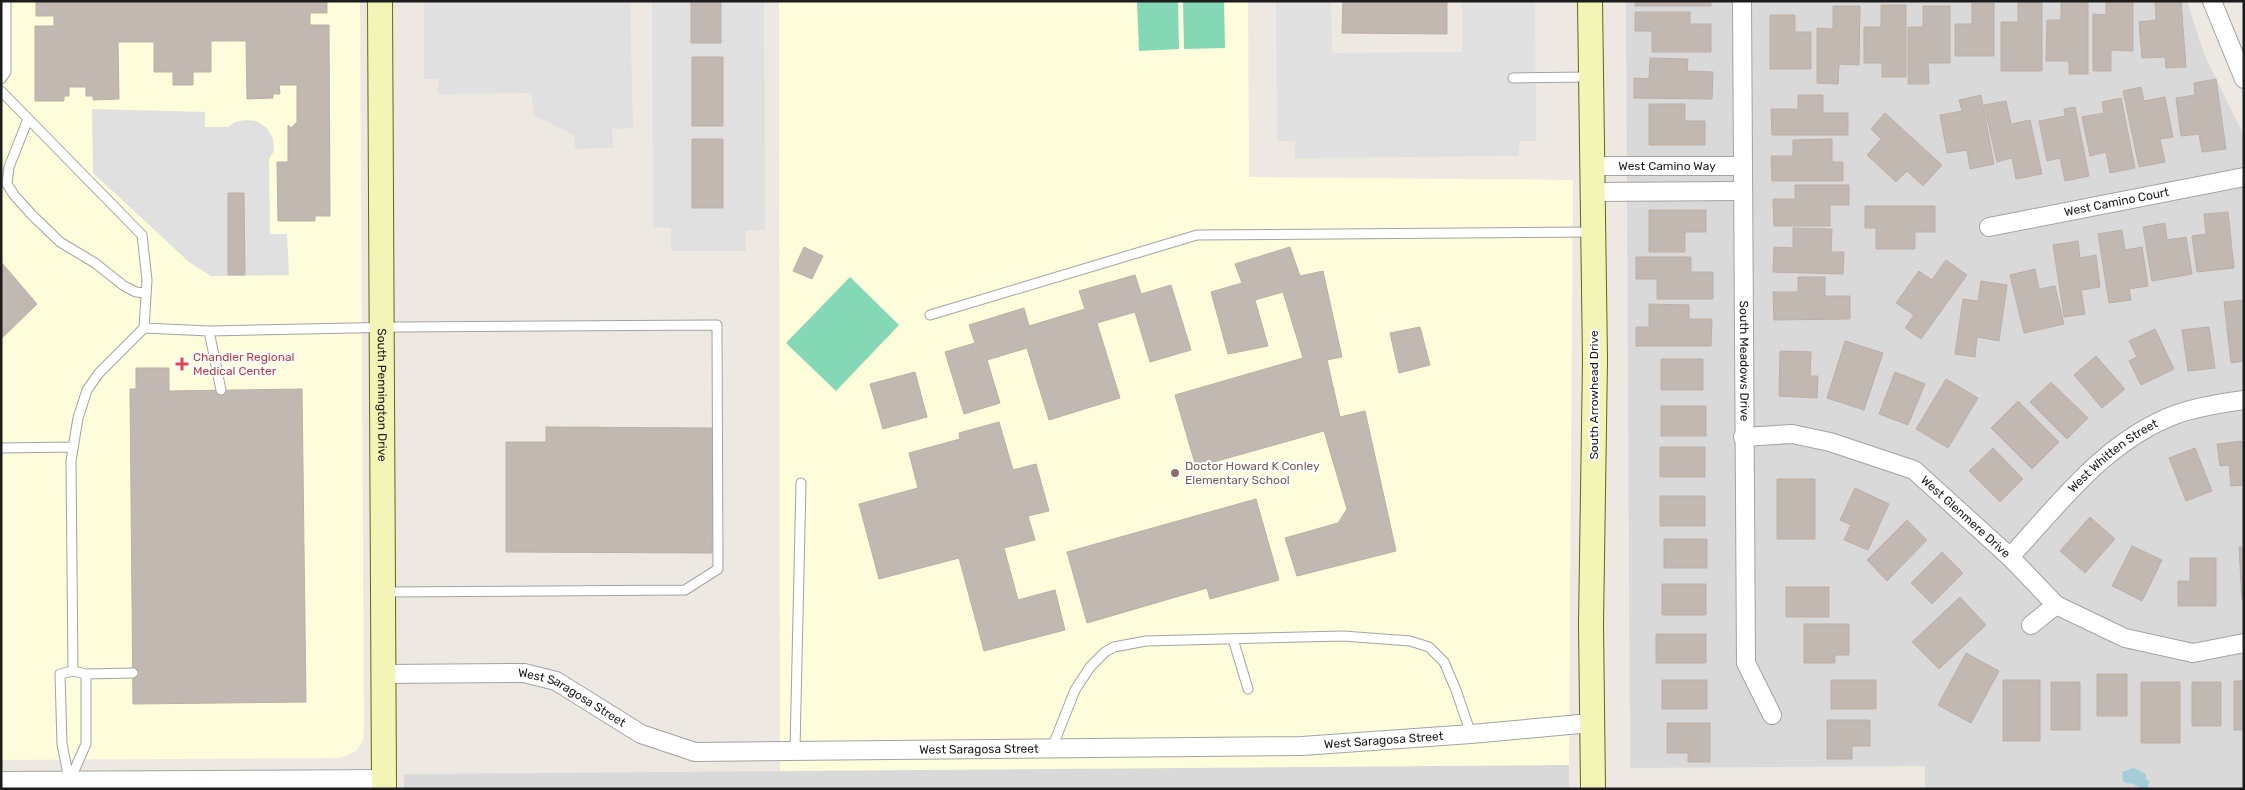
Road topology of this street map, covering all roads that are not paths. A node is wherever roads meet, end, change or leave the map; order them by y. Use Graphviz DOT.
graph roads {
  1 [pos="6,1"];
  2 [pos="380,1"];
  3 [pos="1590,1"];
  4 [pos="1742,1"];
  5 [pos="2212,1"];
  6 [pos="1590,77"];
  7 [pos="1513,78"];
  8 [pos="1,79"];
  9 [pos="2244,79"];
  10 [pos="1,91"];
  11 [pos="28,119"];
  12 [pos="1592,166"];
  13 [pos="1742,166"];
  14 [pos="2244,177"];
  15 [pos="1742,191"];
  16 [pos="1593,192"];
  17 [pos="1989,227"];
  18 [pos="1594,232"];
  19 [pos="146,293"];
  20 [pos="930,315"];
  21 [pos="382,327"];
  22 [pos="144,328"];
  23 [pos="209,331"];
  24 [pos="221,390"];
  25 [pos="2244,400"];
  26 [pos="1744,437"];
  27 [pos="73,447"];
  28 [pos="1,448"];
  29 [pos="800,483"];
  30 [pos="2010,557"];
  31 [pos="383,592"];
  32 [pos="2056,604"];
  33 [pos="2031,625"];
  34 [pos="1233,639"];
  35 [pos="2244,643"];
  36 [pos="73,671"];
  37 [pos="133,673"];
  38 [pos="86,674"];
  39 [pos="384,674"];
  40 [pos="1248,689"];
  41 [pos="1772,715"];
  42 [pos="1591,723"];
  43 [pos="1470,734"];
  44 [pos="1052,748"];
  45 [pos="796,749"];
  46 [pos="1,781"];
  47 [pos="384,784"];
  48 [pos="70,785"];
  49 [pos="1593,789"];
  1 -- 8 [label="lane"];
  2 -- 21 [label="street, South Pennington Drive"];
  3 -- 6 [label="street, South Arrowhead Drive"];
  4 -- 13 [label="street, South Meadows Drive"];
  5 -- 9 [label="street"];
  6 -- 7 [label="lane"];
  6 -- 12 [label="street, South Arrowhead Drive"];
  10 -- 11 [label="lane"];
  11 -- 19 [label="lane"];
  11 -- 19 [label="lane"];
  12 -- 13 [label="street, West Camino Way"];
  12 -- 16 [label="street, South Arrowhead Drive"];
  13 -- 15 [label="street, South Meadows Drive"];
  14 -- 17 [label="street, West Camino Court"];
  15 -- 16 [label="street, West Camino Way"];
  15 -- 26 [label="street, South Meadows Drive"];
  16 -- 18 [label="street, South Arrowhead Drive"];
  18 -- 20 [label="lane"];
  18 -- 42 [label="street, South Arrowhead Drive"];
  19 -- 22 [label="lane"];
  21 -- 23 [label="lane"];
  21 -- 31 [label="street, South Pennington Drive"];
  21 -- 31 [label="lane"];
  22 -- 23 [label="lane"];
  22 -- 27 [label="lane"];
  23 -- 24 [label="lane"];
  25 -- 30 [label="street, West Whitten Street"];
  26 -- 30 [label="street, West Glenmere Drive"];
  26 -- 41 [label="street, South Meadows Drive"];
  27 -- 28 [label="lane"];
  27 -- 36 [label="lane"];
  29 -- 45 [label="lane"];
  30 -- 32 [label="street, West Glenmere Drive"];
  31 -- 39 [label="street, South Pennington Drive"];
  32 -- 33 [label="street"];
  32 -- 35 [label="street, West Glenmere Drive"];
  34 -- 40 [label="lane"];
  34 -- 43 [label="lane"];
  34 -- 44 [label="lane"];
  36 -- 38 [label="lane"];
  36 -- 48 [label="lane"];
  37 -- 38 [label="lane"];
  38 -- 48 [label="lane"];
  39 -- 45 [label="street, West Saragosa Street"];
  39 -- 47 [label="street, South Pennington Drive"];
  42 -- 43 [label="street, West Saragosa Street"];
  42 -- 49 [label="street, South Arrowhead Drive"];
  43 -- 44 [label="street, West Saragosa Street"];
  44 -- 45 [label="street, West Saragosa Street"];
  46 -- 48 [label="street"];
  47 -- 48 [label="street"];
}
